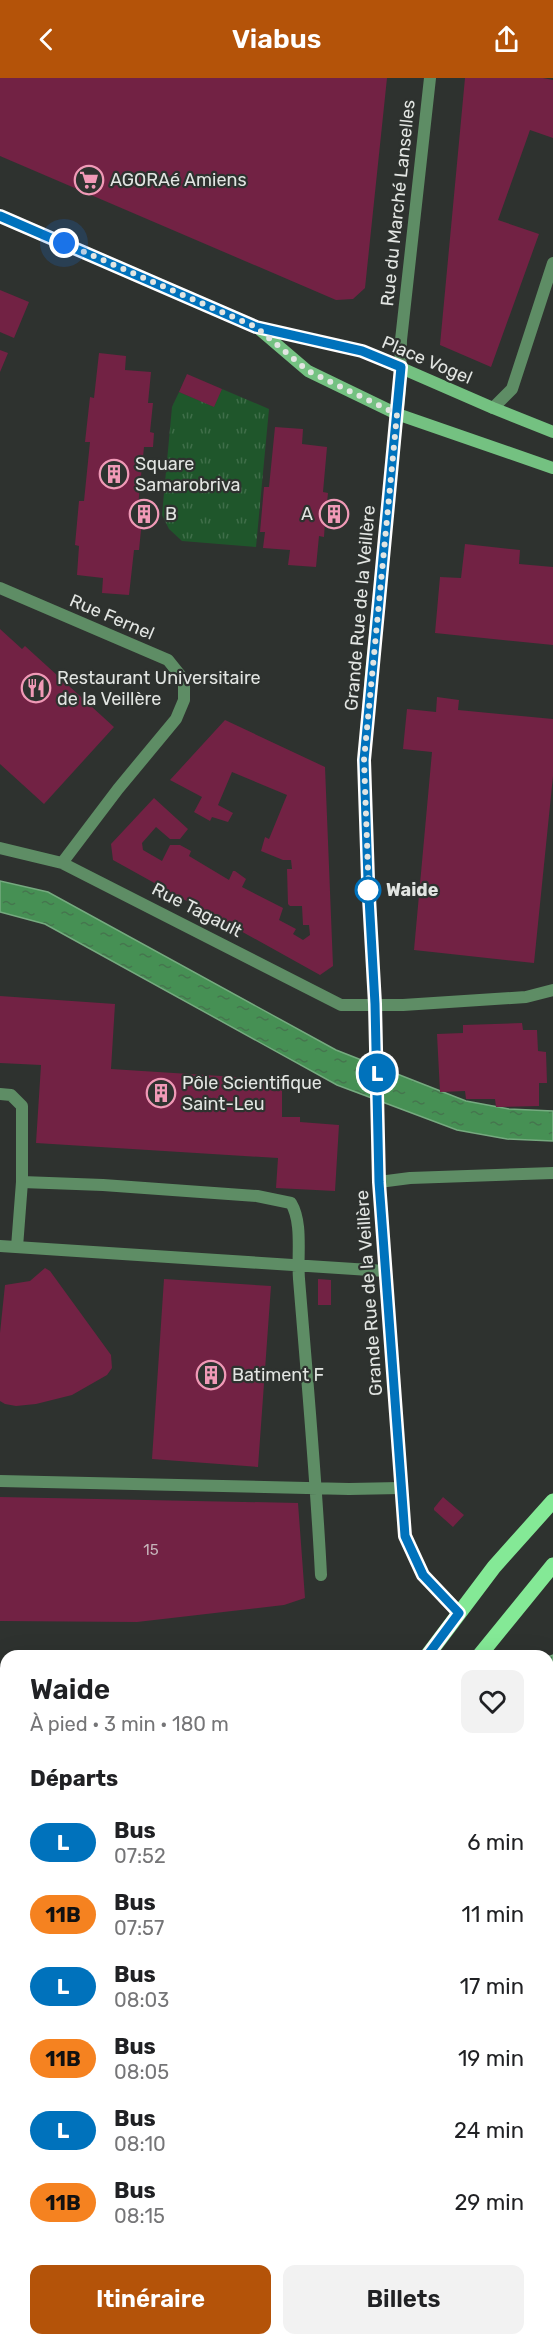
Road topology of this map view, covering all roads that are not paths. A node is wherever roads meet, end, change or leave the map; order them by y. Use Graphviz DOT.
graph roads {
  1 [pos="430,78"];
  2 [pos="0,216"];
  3 [pos="553,263"];
  4 [pos="256,327"];
  5 [pos="401,367"];
  6 [pos="493,408"];
  7 [pos="397,414"];
  8 [pos="553,432"];
  9 [pos="553,468"];
  10 [pos="0,588"];
  11 [pos="0,848"];
  12 [pos="62,862"];
  13 [pos="553,990"];
  14 [pos="375,1004"];
  15 [pos="0,1094"];
  16 [pos="553,1173"];
  17 [pos="22,1182"];
  18 [pos="379,1182"];
  19 [pos="0,1246"];
  20 [pos="17,1247"];
  21 [pos="297,1266"];
  22 [pos="384,1271"];
  23 [pos="0,1481"];
  24 [pos="400,1488"];
  25 [pos="316,1489"];
  26 [pos="553,1501"];
  27 [pos="553,1565"];
  28 [pos="321,1575"];
  29 [pos="459,1613"];
  30 [pos="431,1650"];
  31 [pos="484,1650"];
  1 -- 5 [label="street, Rue du Marché Lanselles"];
  2 -- 4 [label="main road"];
  3 -- 6 [label="street"];
  4 -- 5 [label="main road, Place Vogel"];
  4 -- 7 [label="main road"];
  5 -- 6 [label="main road, Place Vogel"];
  5 -- 7 [label="street, Rue du Marché Lanselles"];
  6 -- 8 [label="main road, Place Vogel"];
  7 -- 9 [label="main road"];
  7 -- 14 [label="street, Grande Rue de la Veillère"];
  10 -- 12 [label="street, Rue Fernel"];
  11 -- 12 [label="street, Rue Tagault"];
  12 -- 14 [label="street, Rue Tagault"];
  13 -- 14 [label="street, Rue Tagault"];
  14 -- 18 [label="street, Grande Rue de la Veillère"];
  15 -- 17 [label="street"];
  16 -- 18 [label="street"];
  17 -- 20 [label="street"];
  17 -- 21 [label="street"];
  18 -- 22 [label="street, Grande Rue de la Veillère"];
  19 -- 20 [label="street"];
  20 -- 21 [label="street"];
  21 -- 22 [label="street"];
  21 -- 25 [label="street"];
  22 -- 24 [label="street, Grande Rue de la Veillère"];
  23 -- 25 [label="street"];
  24 -- 25 [label="street"];
  24 -- 29 [label="street, Grande Rue de la Veillère"];
  25 -- 28 [label="street"];
  26 -- 29 [label="main road"];
  27 -- 31 [label="main road"];
  29 -- 30 [label="main road"];
}
